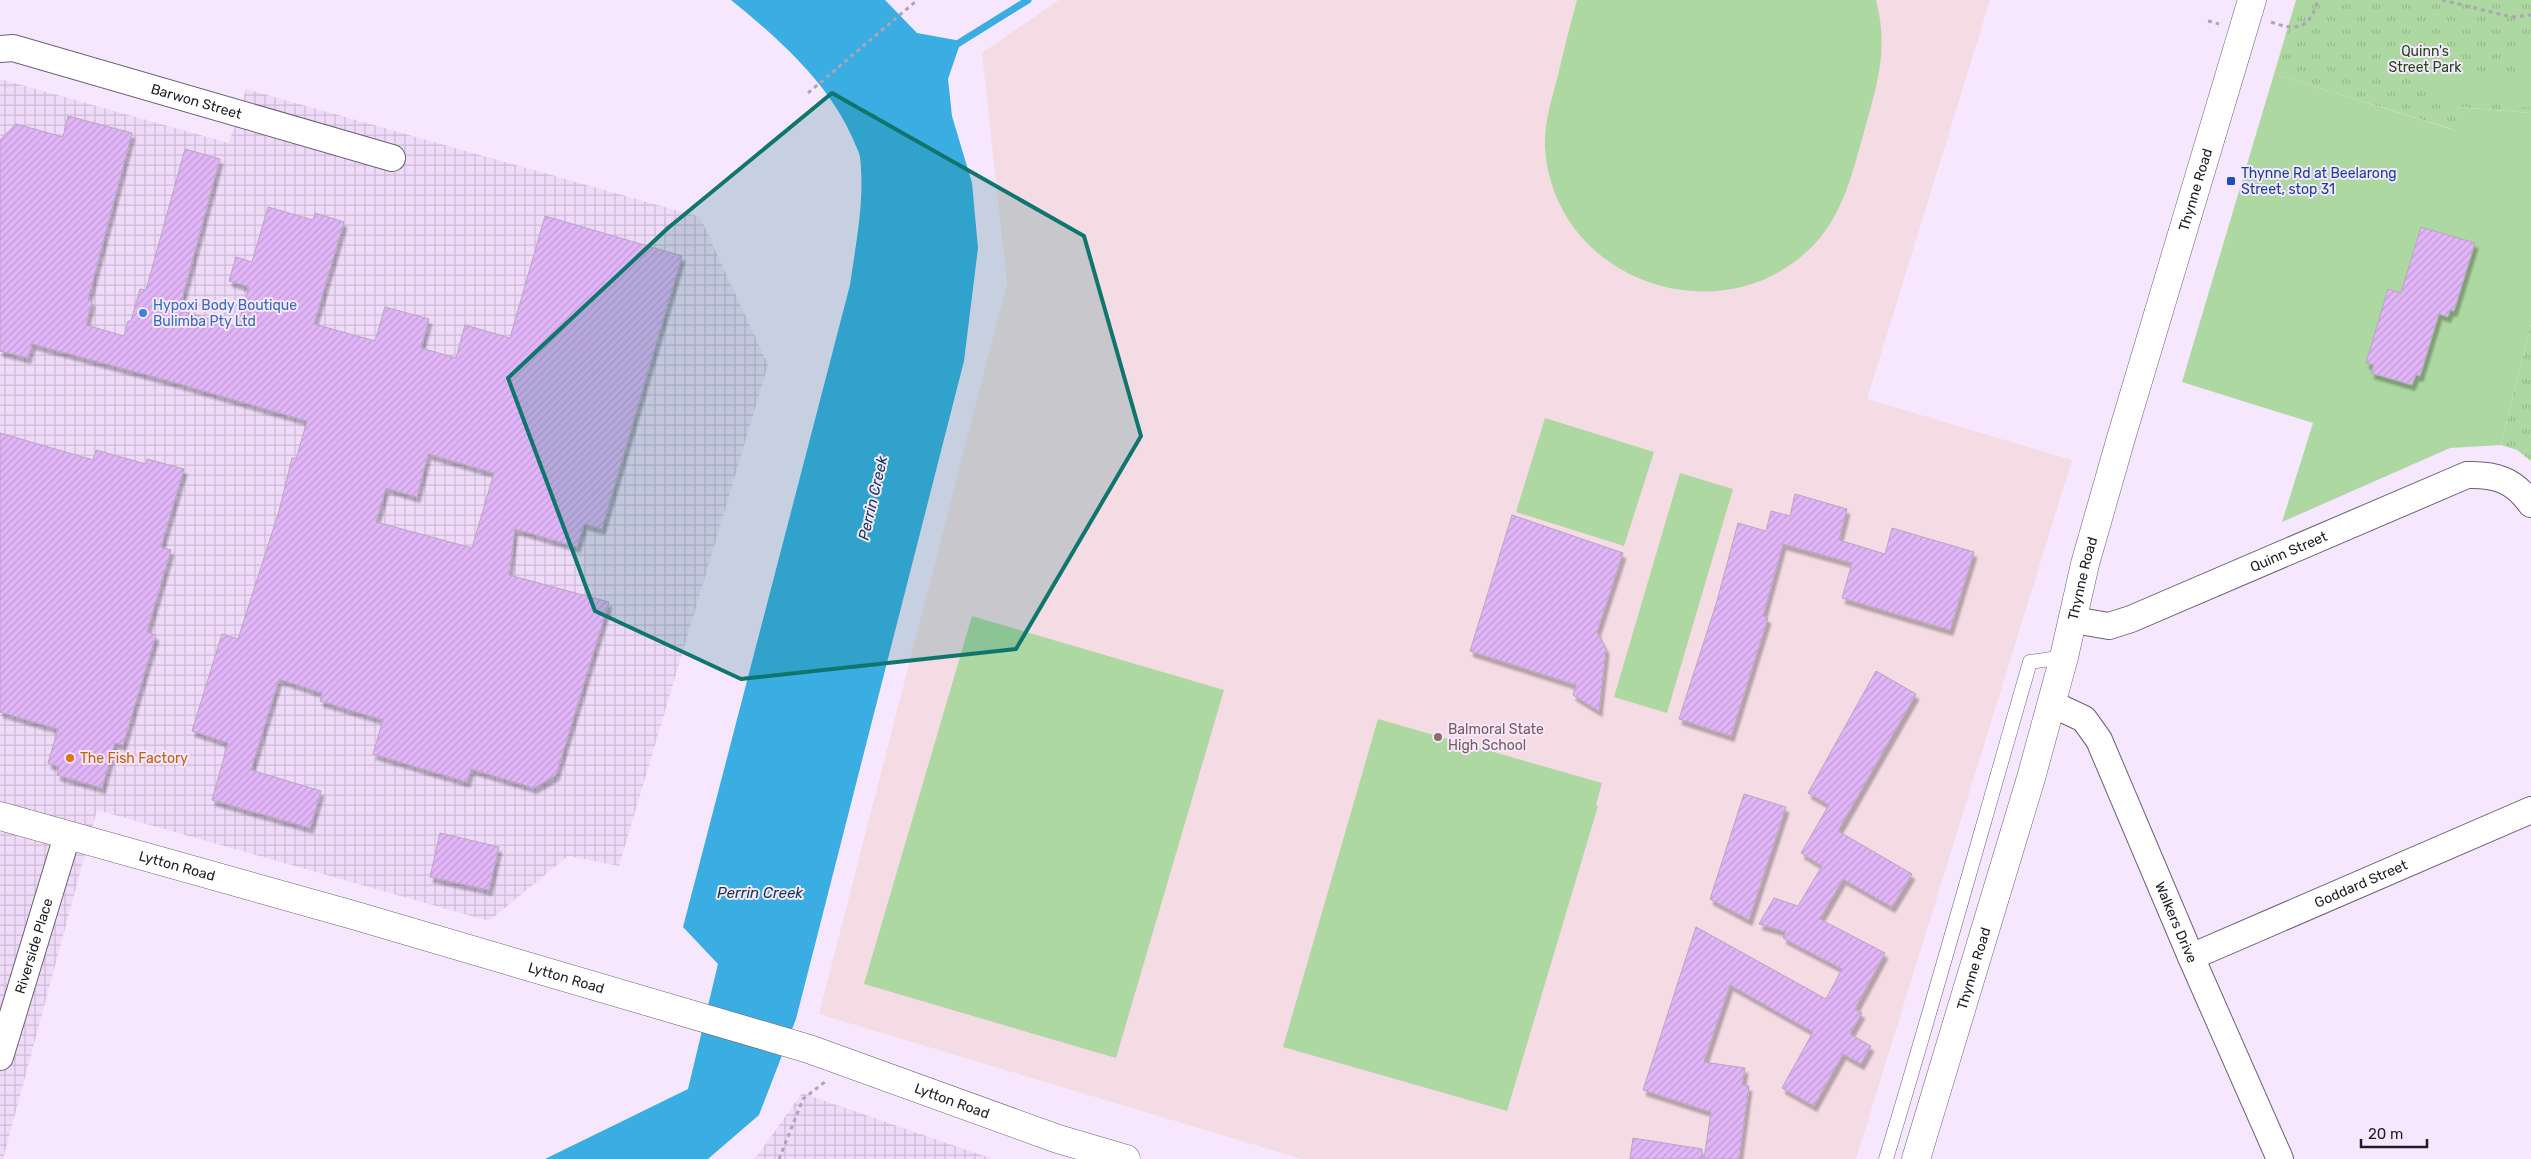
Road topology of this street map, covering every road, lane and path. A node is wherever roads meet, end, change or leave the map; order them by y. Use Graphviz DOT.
graph roads {
  1 [pos="2252,0"];
  2 [pos="2318,0"];
  3 [pos="2442,0"];
  4 [pos="915,2"];
  5 [pos="2531,15"];
  6 [pos="2284,27"];
  7 [pos="0,49"];
  8 [pos="808,92"];
  9 [pos="392,158"];
  10 [pos="2531,504"];
  11 [pos="2073,620"];
  12 [pos="2064,656"];
  13 [pos="2052,704"];
  14 [pos="2531,810"];
  15 [pos="0,816"];
  16 [pos="67,836"];
  17 [pos="2191,957"];
  18 [pos="0,1057"];
  19 [pos="837,1058"];
  20 [pos="779,1159"];
  21 [pos="1126,1159"];
  22 [pos="1886,1159"];
  23 [pos="1916,1159"];
  24 [pos="2280,1159"];
  1 -- 11 [label="main road, Thynne Road"];
  2 -- 6 [label="path"];
  3 -- 5 [label="path"];
  4 -- 8 [label="path"];
  7 -- 9 [label="street, Barwon Street"];
  10 -- 11 [label="street, Quinn Street"];
  11 -- 12 [label="main road, Thynne Road"];
  12 -- 13 [label="main road, Thynne Road"];
  12 -- 22 [label="lane"];
  13 -- 17 [label="street, Walkers Drive"];
  13 -- 23 [label="main road, Thynne Road"];
  14 -- 17 [label="street, Goddard Street"];
  15 -- 16 [label="main road, Lytton Road"];
  16 -- 18 [label="street, Riverside Place"];
  16 -- 19 [label="main road, Lytton Road"];
  17 -- 24 [label="street, Walkers Drive"];
  19 -- 20 [label="path"];
  19 -- 21 [label="main road, Lytton Road"];
}
